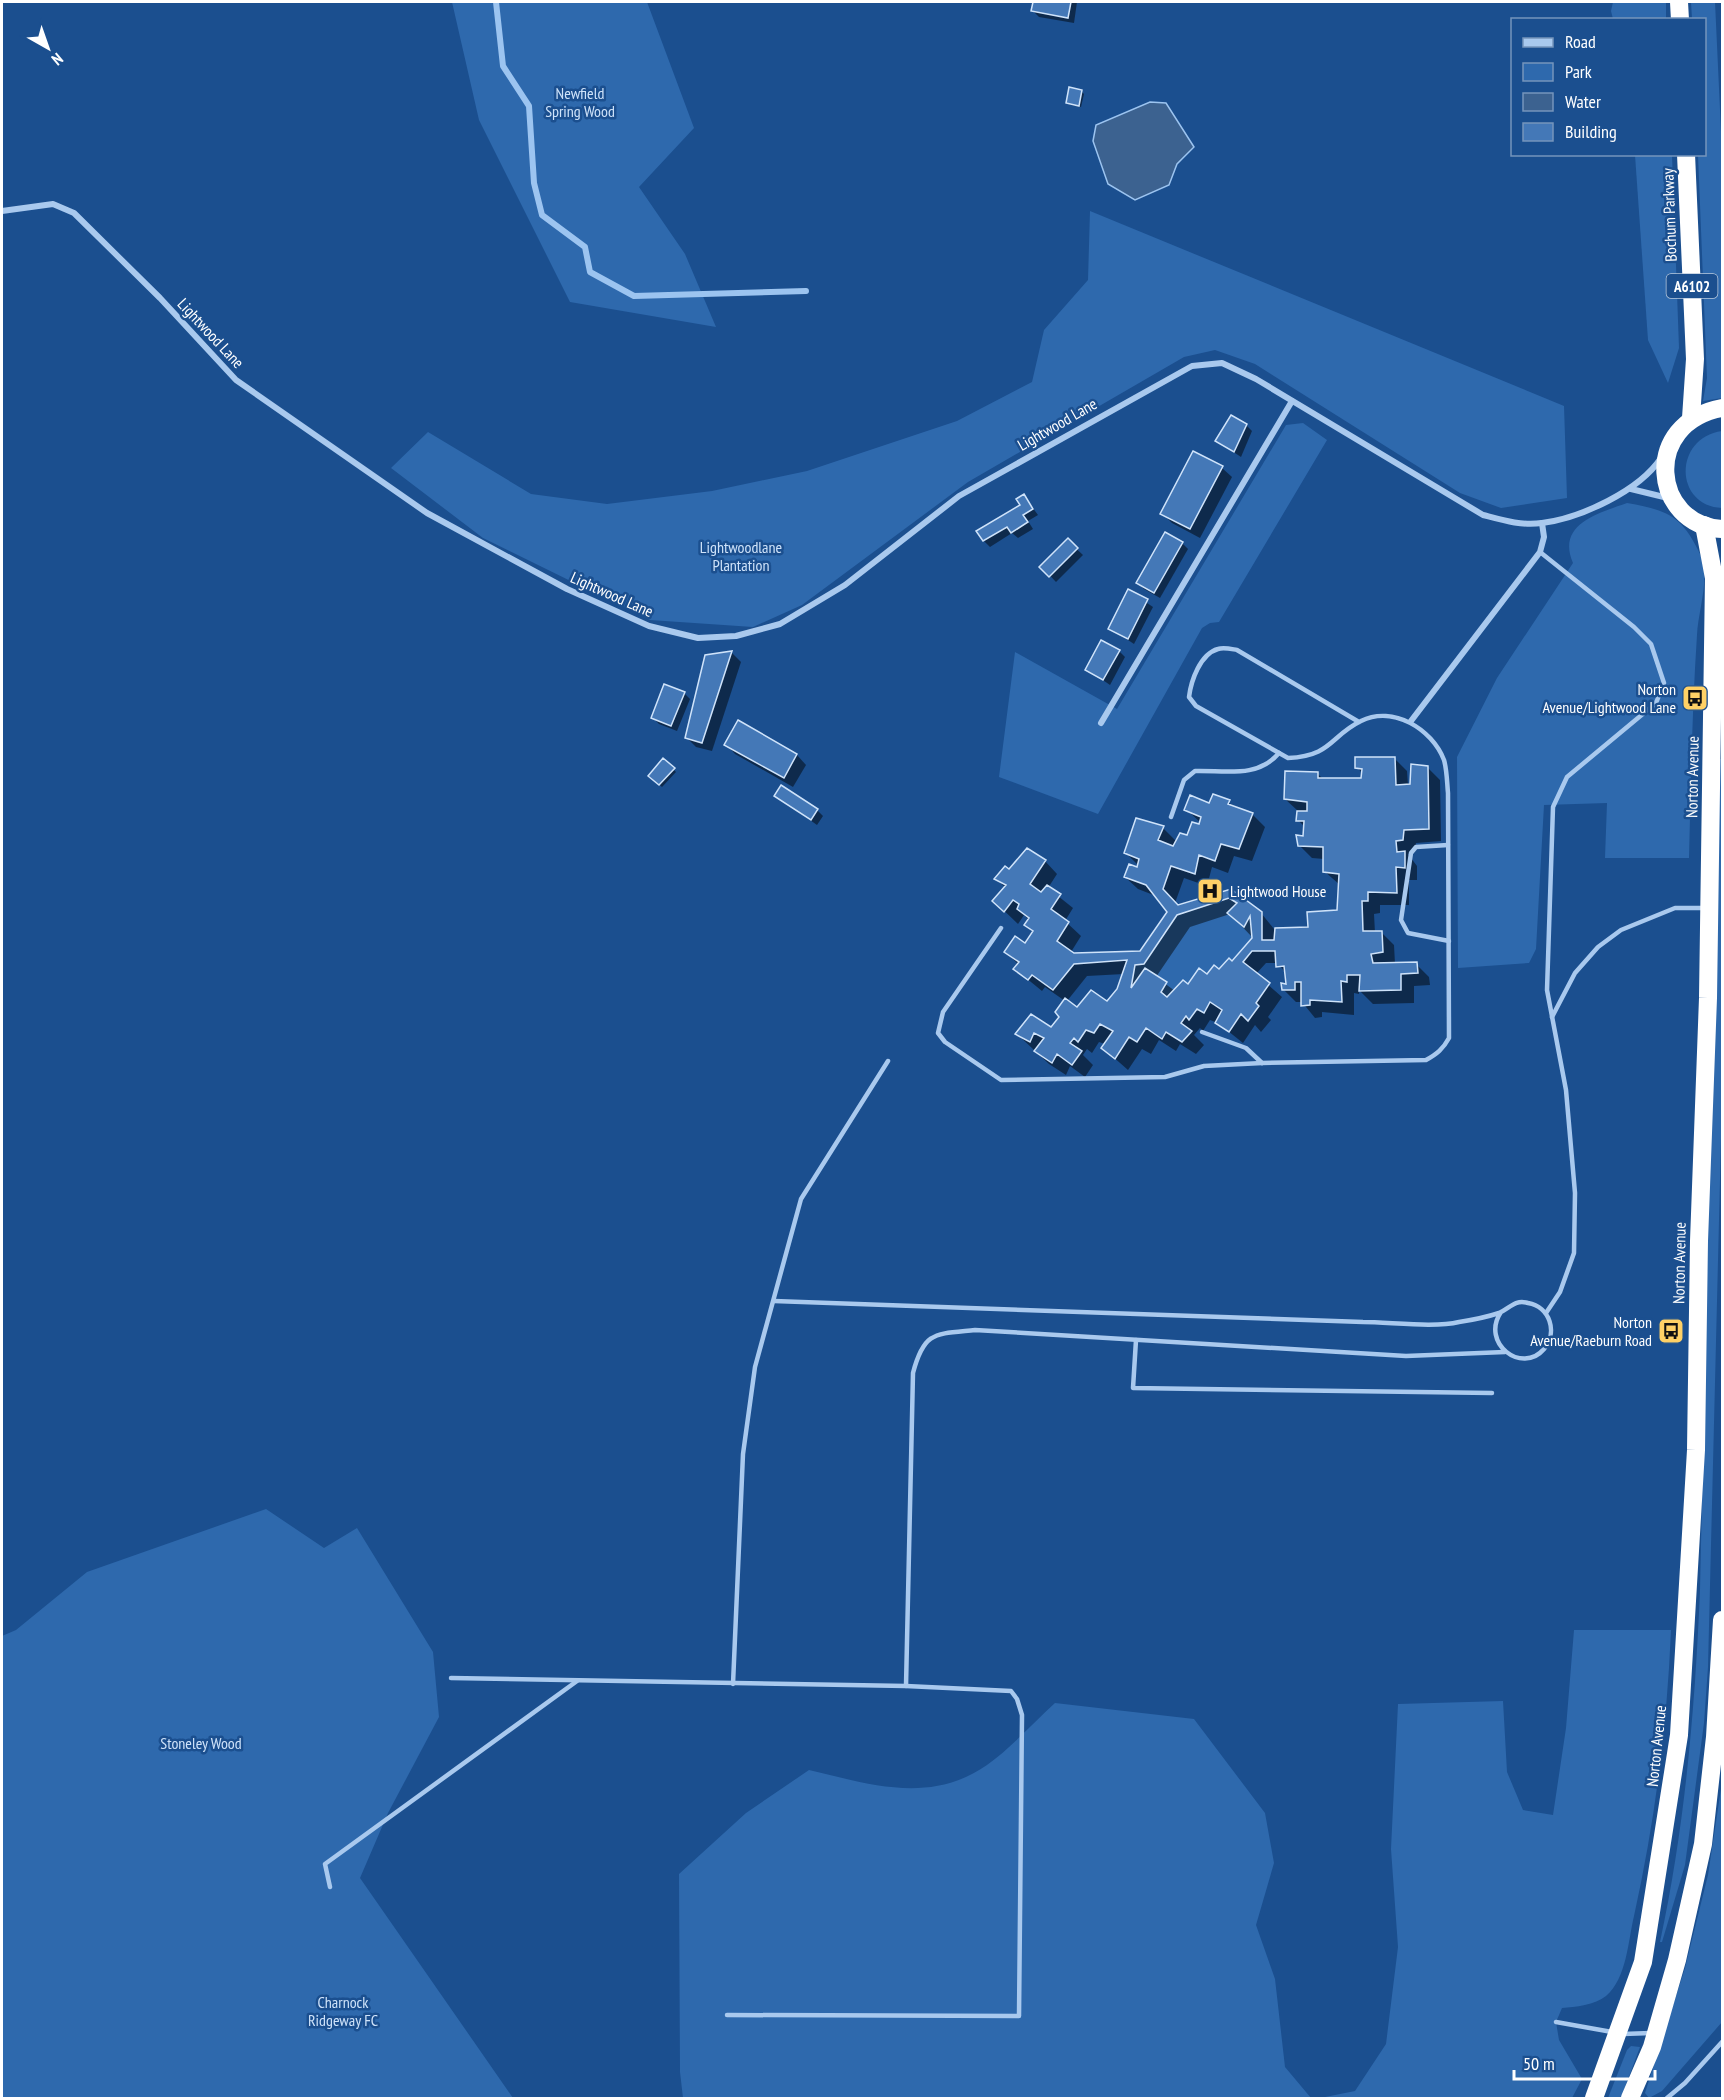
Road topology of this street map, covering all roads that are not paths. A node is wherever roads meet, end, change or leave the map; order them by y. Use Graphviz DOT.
graph roads {
  1 [pos="1679,2"];
  2 [pos="1680,18"];
  3 [pos="1686,156"];
  4 [pos="2,211"];
  5 [pos="1292,401"];
  6 [pos="1722,408"];
  7 [pos="1691,418"];
  8 [pos="1670,446"];
  9 [pos="1631,489"];
  10 [pos="1674,501"];
  11 [pos="1542,523"];
  12 [pos="1704,525"];
  13 [pos="1722,529"];
  14 [pos="1540,552"];
  15 [pos="1411,721"];
  16 [pos="1359,722"];
  17 [pos="1101,723"];
  18 [pos="1279,753"];
  19 [pos="1171,817"];
  20 [pos="1448,846"];
  21 [pos="1710,908"];
  22 [pos="1001,928"];
  23 [pos="1449,941"];
  24 [pos="1552,1017"];
  25 [pos="1202,1032"];
  26 [pos="888,1061"];
  27 [pos="1262,1062"];
  28 [pos="774,1300"];
  29 [pos="1501,1312"];
  30 [pos="1546,1313"];
  31 [pos="1136,1340"];
  32 [pos="1505,1352"];
  33 [pos="1492,1393"];
  34 [pos="1722,1620"];
  35 [pos="451,1678"];
  36 [pos="577,1681"];
  37 [pos="733,1684"];
  38 [pos="906,1686"];
  39 [pos="1720,1716"];
  40 [pos="330,1887"];
  41 [pos="727,2014"];
  42 [pos="1556,2022"];
  43 [pos="1656,2033"];
  44 [pos="1619,2034"];
  45 [pos="1722,2042"];
  46 [pos="1594,2098"];
  47 [pos="1630,2098"];
  48 [pos="1667,2098"];
  1 -- 2 [label="highway"];
  3 -- 7 [label="highway, Bochum Parkway / A6102"];
  4 -- 5 [label="street, Lightwood Lane"];
  5 -- 11 [label="street, Lightwood Lane"];
  5 -- 17 [label="street"];
  6 -- 7 [label="highway"];
  7 -- 8 [label="highway"];
  8 -- 9 [label="street, Lightwood Lane"];
  8 -- 10 [label="highway"];
  9 -- 10 [label="street"];
  9 -- 11 [label="street, Lightwood Lane"];
  10 -- 12 [label="highway"];
  11 -- 14 [label="street"];
  12 -- 13 [label="highway"];
  12 -- 21 [label="highway, Norton Avenue"];
  14 -- 15 [label="street"];
  14 -- 24 [label="lane"];
  15 -- 16 [label="lane"];
  15 -- 20 [label="lane"];
  16 -- 18 [label="lane"];
  16 -- 18 [label="lane"];
  18 -- 19 [label="lane"];
  20 -- 23 [label="lane"];
  20 -- 23 [label="lane"];
  21 -- 24 [label="lane"];
  21 -- 44 [label="highway, Norton Avenue"];
  22 -- 27 [label="lane"];
  23 -- 27 [label="lane"];
  24 -- 30 [label="lane"];
  25 -- 27 [label="lane"];
  26 -- 28 [label="lane"];
  28 -- 29 [label="lane"];
  28 -- 37 [label="lane"];
  29 -- 30 [label="lane"];
  29 -- 32 [label="lane"];
  30 -- 32 [label="lane"];
  31 -- 32 [label="lane"];
  31 -- 33 [label="lane"];
  31 -- 38 [label="lane"];
  34 -- 39 [label="highway"];
  35 -- 36 [label="lane"];
  36 -- 37 [label="lane"];
  36 -- 40 [label="lane"];
  37 -- 38 [label="lane"];
  38 -- 41 [label="lane"];
  39 -- 43 [label="highway"];
  42 -- 44 [label="lane"];
  43 -- 44 [label="lane"];
  43 -- 47 [label="highway"];
  44 -- 46 [label="highway, Norton Avenue"];
  45 -- 48 [label="lane"];
}
